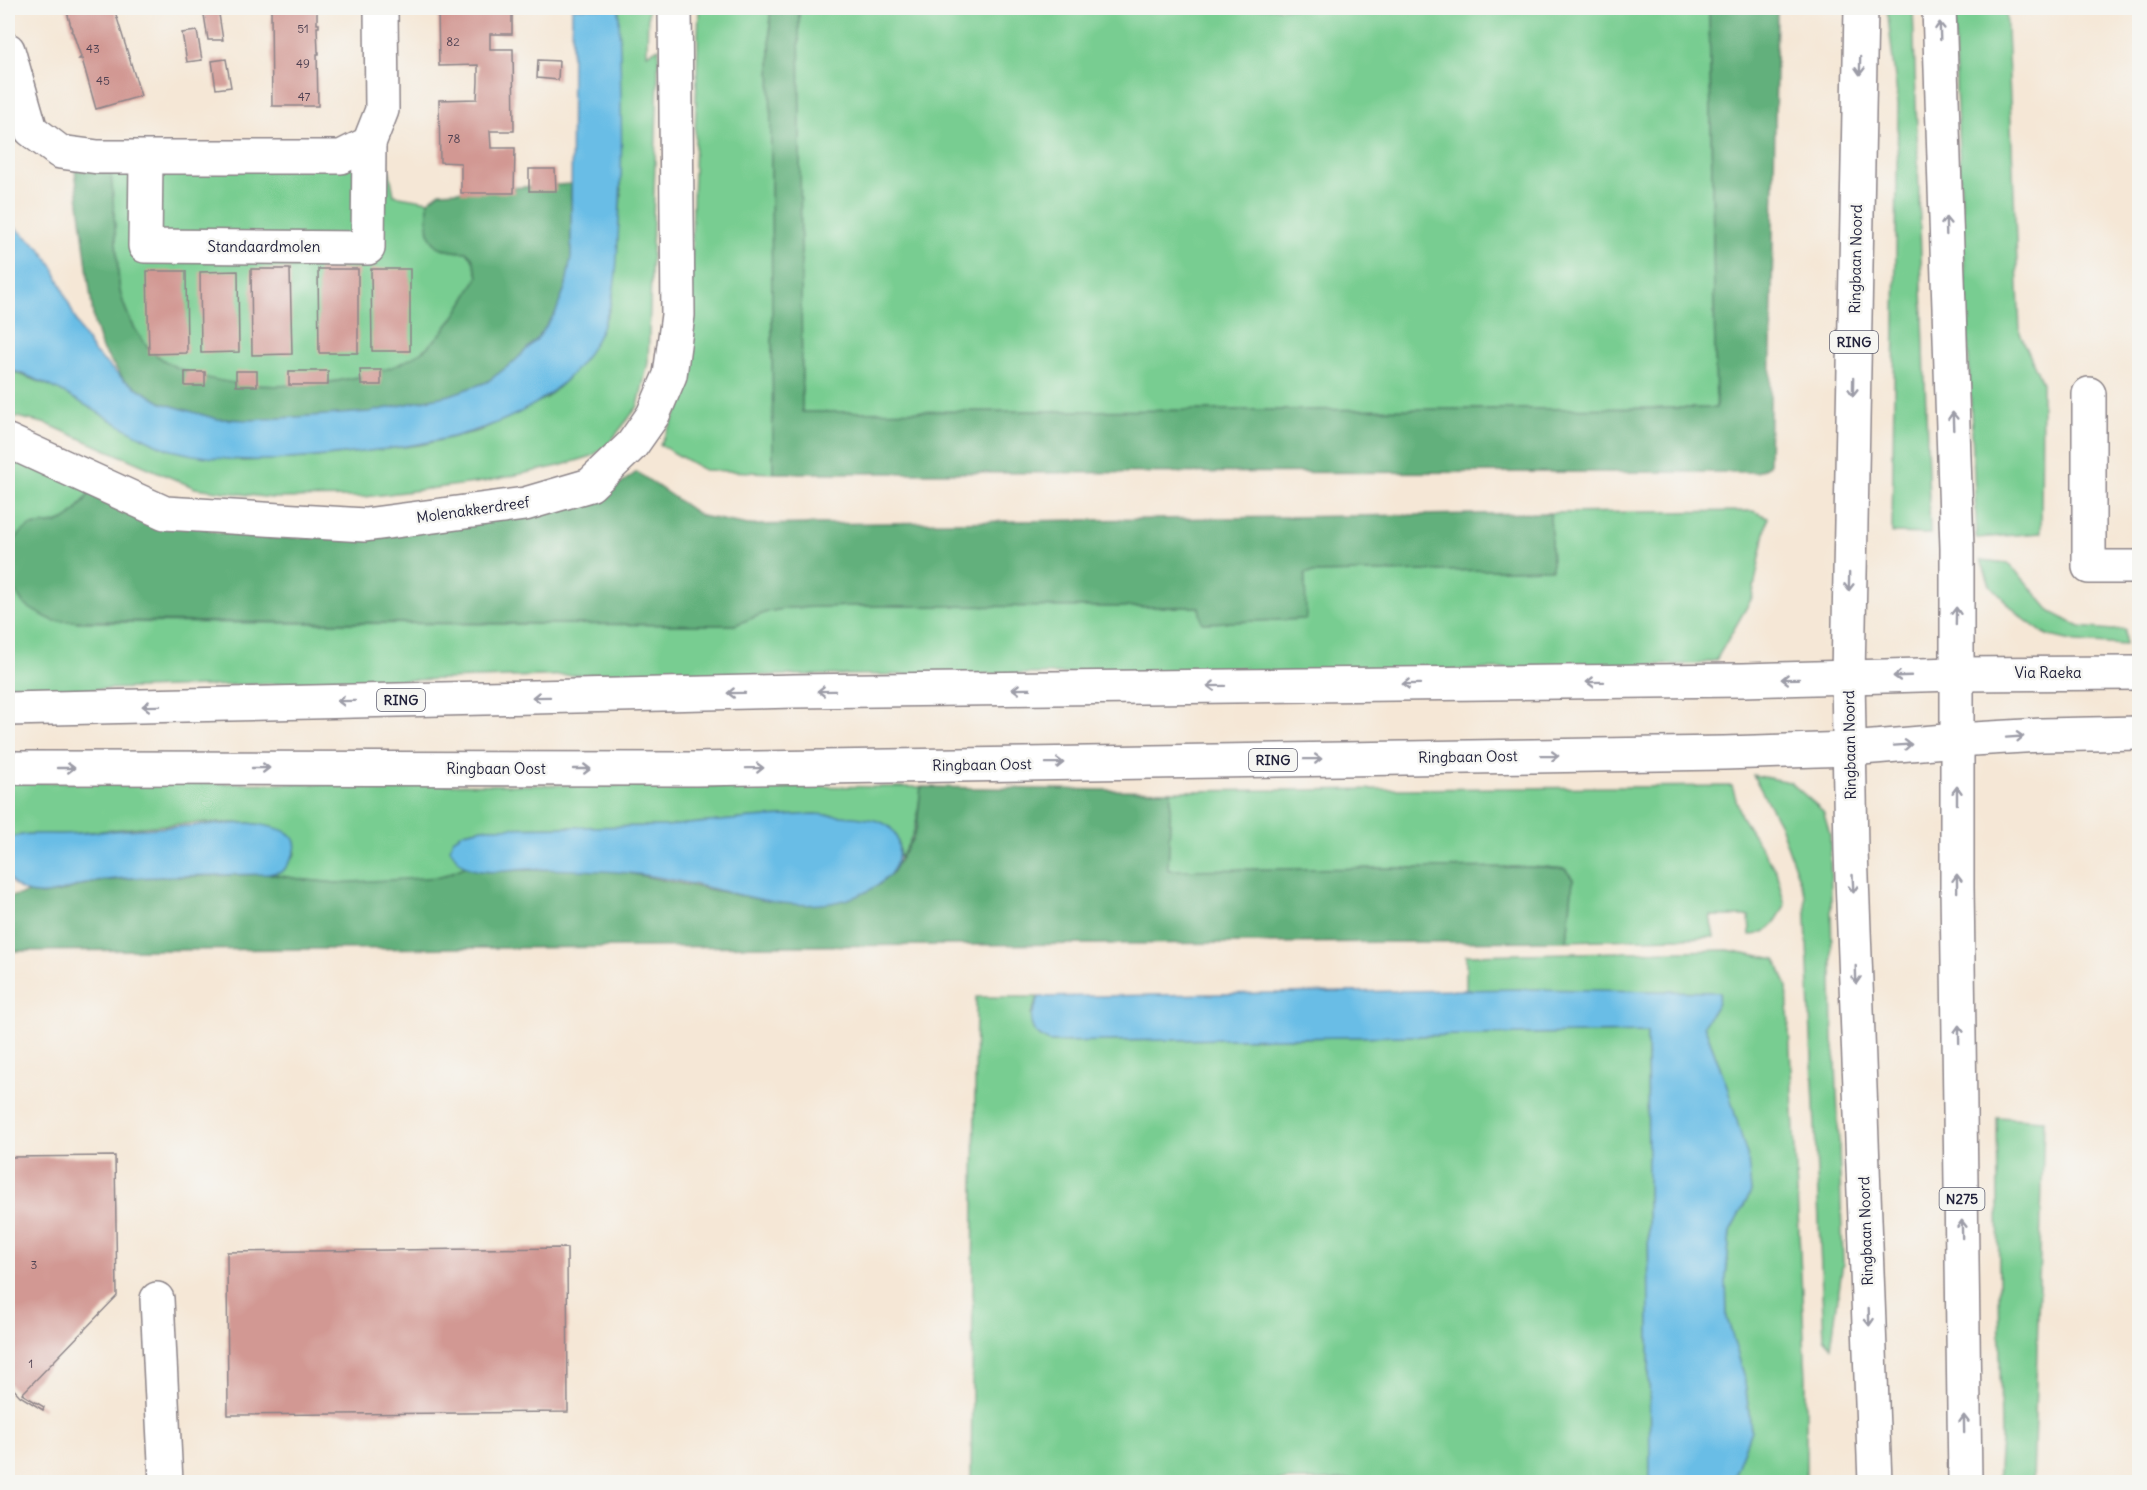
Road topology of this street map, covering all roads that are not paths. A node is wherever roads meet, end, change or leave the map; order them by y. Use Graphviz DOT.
graph roads {
  1 [pos="381,8"];
  2 [pos="675,8"];
  3 [pos="1862,8"];
  4 [pos="1939,8"];
  5 [pos="8,50"];
  6 [pos="369,144"];
  7 [pos="146,158"];
  8 [pos="2089,394"];
  9 [pos="8,441"];
  10 [pos="2139,567"];
  11 [pos="2139,673"];
  12 [pos="1956,674"];
  13 [pos="1848,677"];
  14 [pos="8,709"];
  15 [pos="2139,733"];
  16 [pos="1957,741"];
  17 [pos="1850,749"];
  18 [pos="8,768"];
  19 [pos="157,1299"];
  20 [pos="166,1482"];
  21 [pos="1875,1482"];
  22 [pos="1965,1482"];
  1 -- 6 [label="main road, Standaardmolen"];
  2 -- 9 [label="main road, Molenakkerdreef"];
  3 -- 13 [label="main road, Ringbaan Noord / RING, one-way"];
  12 -- 4 [label="main road, one-way"];
  5 -- 7 [label="main road"];
  6 -- 7 [label="main road"];
  6 -- 7 [label="main road, Standaardmolen"];
  8 -- 10 [label="main road"];
  11 -- 12 [label="main road, Via Raeka"];
  12 -- 13 [label="main road, RING, one-way"];
  12 -- 16 [label="main road"];
  13 -- 14 [label="main road, RING, one-way"];
  13 -- 17 [label="main road, Ringbaan Noord / RING"];
  16 -- 15 [label="main road, one-way"];
  17 -- 16 [label="main road, Ringbaan Oost / RING, one-way"];
  22 -- 16 [label="main road, N275, one-way"];
  18 -- 17 [label="main road, Ringbaan Oost / RING, one-way"];
  17 -- 21 [label="main road, Ringbaan Noord, one-way"];
  19 -- 20 [label="main road"];
}
